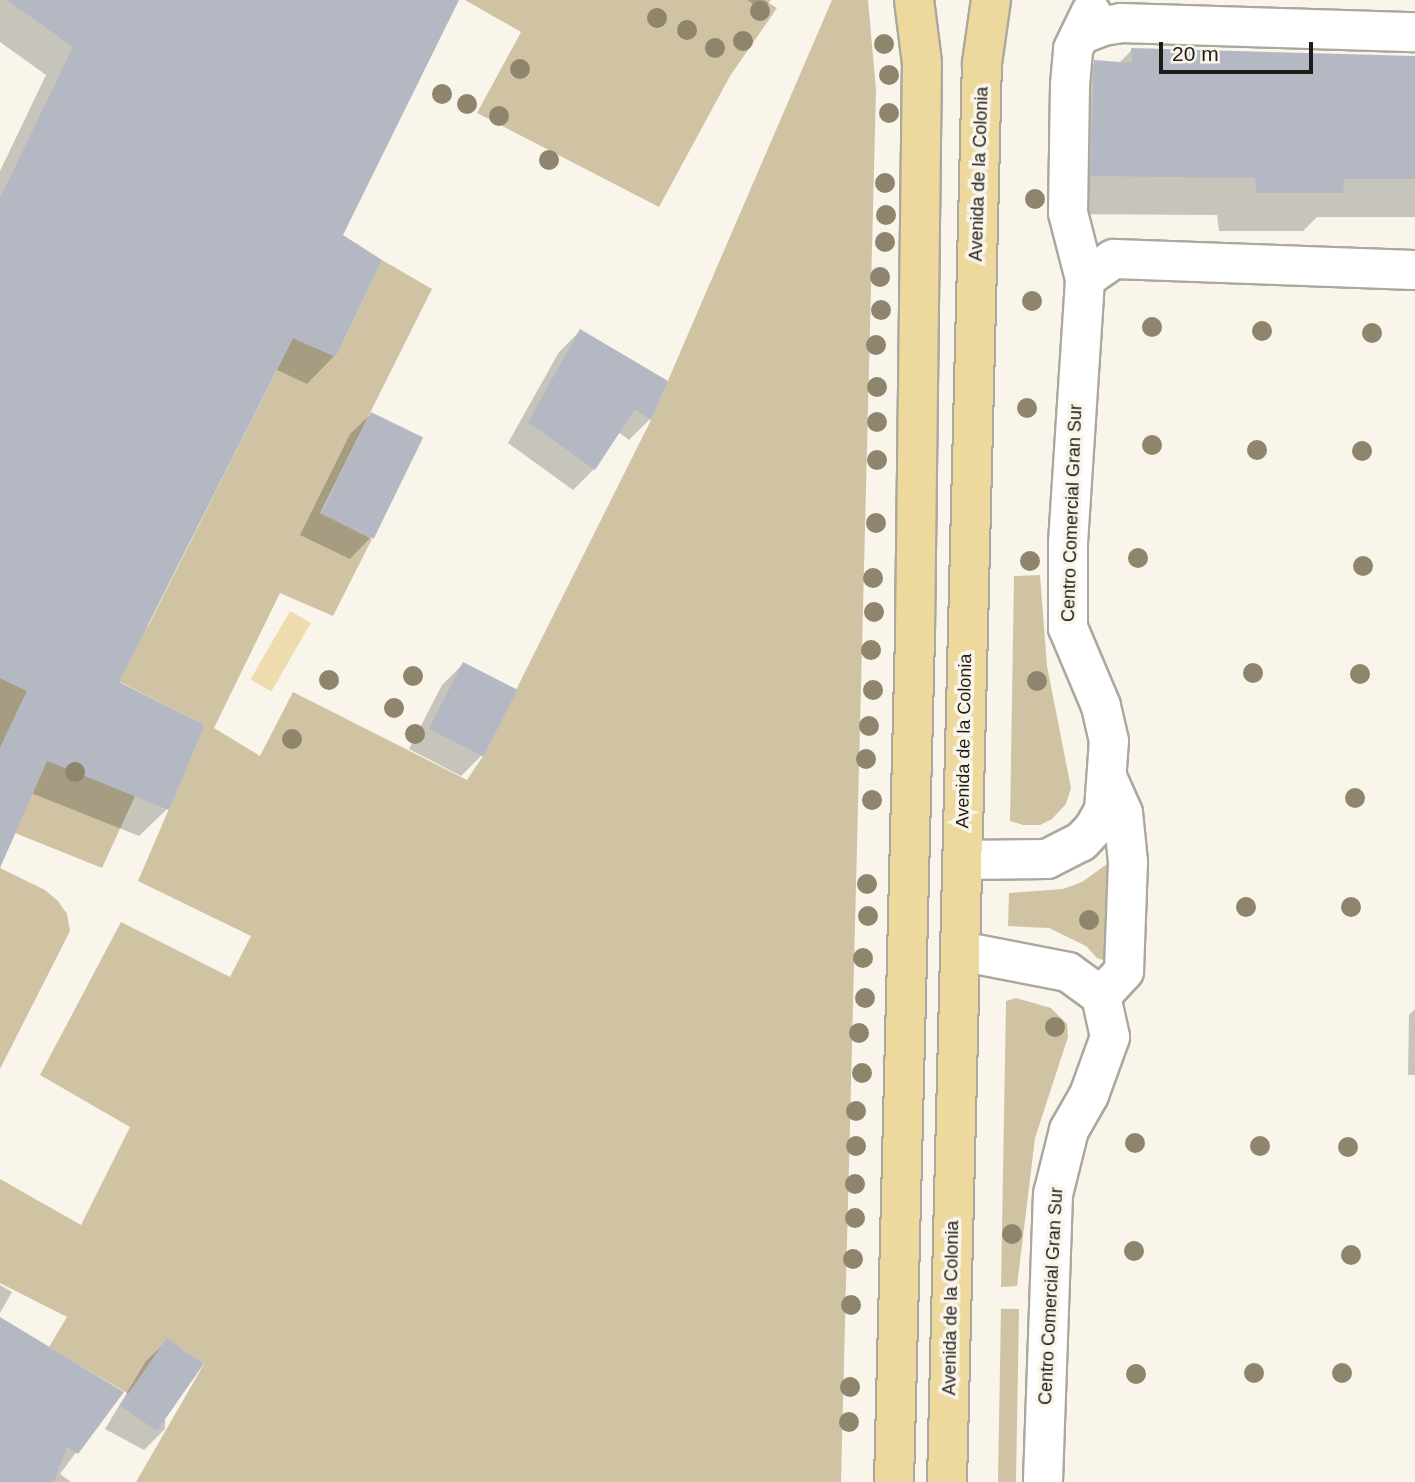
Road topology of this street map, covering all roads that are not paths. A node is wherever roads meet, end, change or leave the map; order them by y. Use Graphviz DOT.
graph roads {
  1 [pos="914,0"];
  2 [pos="990,0"];
  3 [pos="1102,0"];
  4 [pos="1415,32"];
  5 [pos="1080,35"];
  6 [pos="1415,270"];
  7 [pos="1085,279"];
  8 [pos="1109,781"];
  9 [pos="962,860"];
  10 [pos="960,951"];
  11 [pos="1101,996"];
  12 [pos="894,1482"];
  13 [pos="947,1482"];
  14 [pos="1043,1482"];
  1 -- 12 [label="main road"];
  2 -- 9 [label="main road, Avenida de la Colonia"];
  3 -- 5 [label="lane, Centro Comercial Gran Sur"];
  4 -- 5 [label="lane"];
  5 -- 7 [label="lane, Centro Comercial Gran Sur"];
  6 -- 7 [label="lane"];
  7 -- 8 [label="lane, Centro Comercial Gran Sur"];
  8 -- 9 [label="lane, Centro Comercial Gran Sur"];
  8 -- 11 [label="lane, Centro Comercial Gran Sur"];
  9 -- 10 [label="main road, Avenida de la Colonia"];
  10 -- 11 [label="lane"];
  10 -- 13 [label="main road, Avenida de la Colonia"];
  11 -- 14 [label="lane, Centro Comercial Gran Sur"];
}
